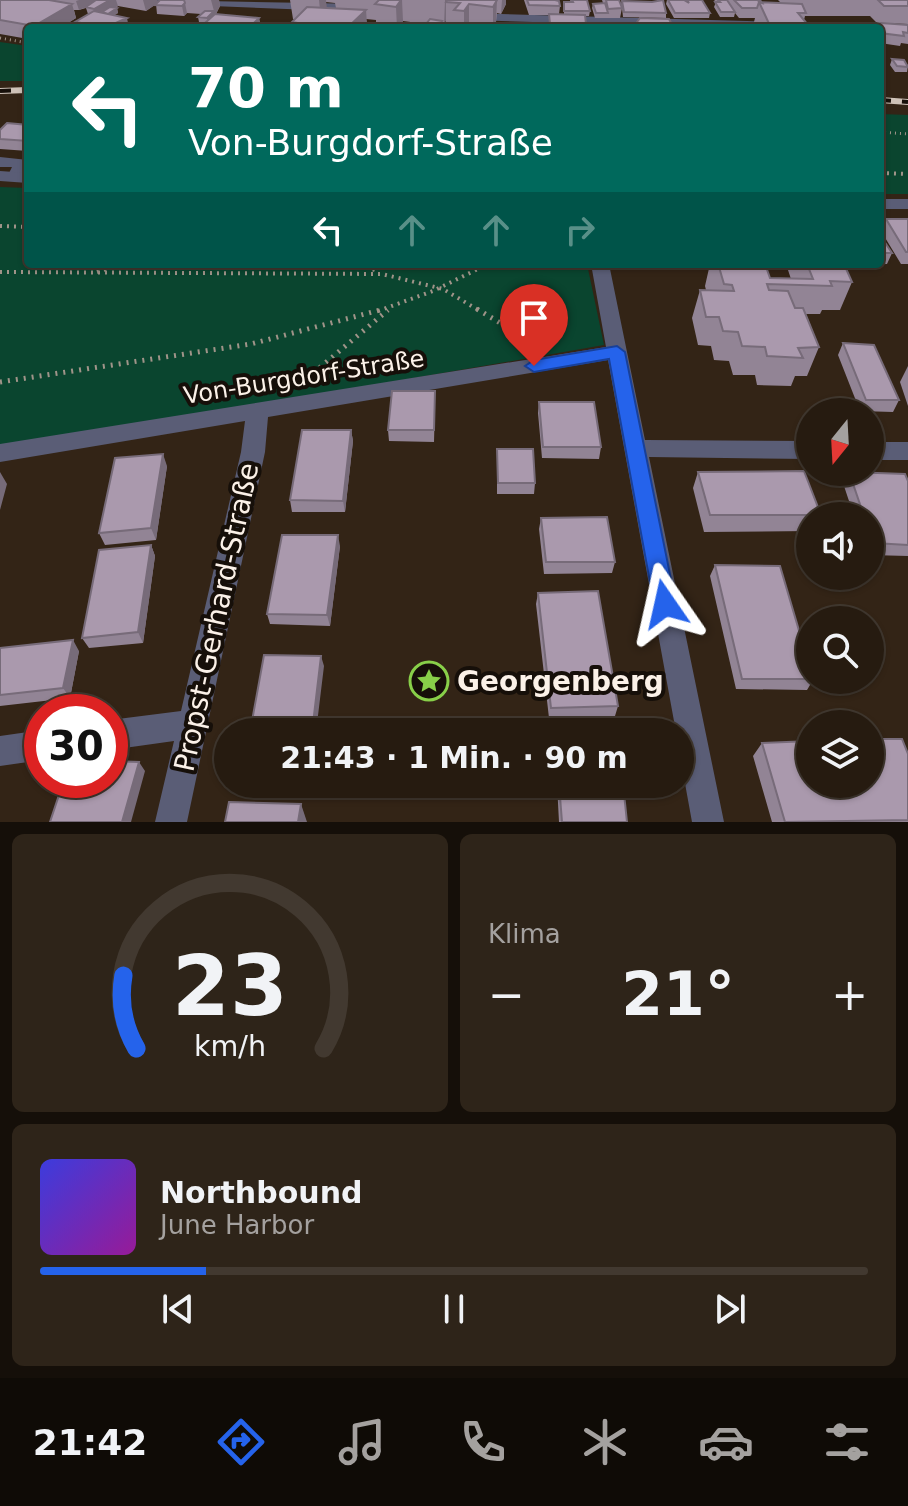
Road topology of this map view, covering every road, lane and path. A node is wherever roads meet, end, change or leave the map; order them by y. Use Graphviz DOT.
graph roads {
  1 [pos="162,0"];
  2 [pos="515,0"];
  3 [pos="381,9"];
  4 [pos="457,15"];
  5 [pos="520,19"];
  6 [pos="783,24"];
  7 [pos="0,38"];
  8 [pos="24,42"];
  9 [pos="884,132"];
  10 [pos="908,134"];
  11 [pos="0,162"];
  12 [pos="884,173"];
  13 [pos="908,174"];
  14 [pos="14,177"];
  15 [pos="884,204"];
  16 [pos="908,204"];
  17 [pos="0,226"];
  18 [pos="24,227"];
  19 [pos="110,268"];
  20 [pos="369,268"];
  21 [pos="481,268"];
  22 [pos="601,268"];
  23 [pos="0,272"];
  24 [pos="90,274"];
  25 [pos="382,274"];
  26 [pos="443,289"];
  27 [pos="392,307"];
  28 [pos="617,352"];
  29 [pos="564,362"];
  30 [pos="0,382"];
  31 [pos="324,399"];
  32 [pos="257,412"];
  33 [pos="634,448"];
  34 [pos="796,450"];
  35 [pos="884,451"];
  36 [pos="908,451"];
  37 [pos="0,453"];
  38 [pos="192,724"];
  39 [pos="128,733"];
  40 [pos="24,748"];
  41 [pos="0,751"];
  42 [pos="171,822"];
  43 [pos="708,822"];
  1 -- 3 [label="street"];
  2 -- 5 [label="street"];
  4 -- 5 [label="street"];
  5 -- 6 [label="street"];
  7 -- 8 [label="path"];
  9 -- 10 [label="path"];
  11 -- 14 [label="street"];
  12 -- 13 [label="path"];
  15 -- 16 [label="street"];
  17 -- 18 [label="path"];
  19 -- 24 [label="path"];
  20 -- 25 [label="path"];
  21 -- 26 [label="path"];
  22 -- 28 [label="street"];
  23 -- 24 [label="path"];
  24 -- 25 [label="path"];
  25 -- 26 [label="path"];
  26 -- 27 [label="path"];
  26 -- 29 [label="path"];
  27 -- 30 [label="path"];
  27 -- 31 [label="path"];
  28 -- 29 [label="street, Von-Burgdorf-Straße"];
  28 -- 33 [label="street"];
  29 -- 31 [label="street, Von-Burgdorf-Straße"];
  31 -- 32 [label="street, Von-Burgdorf-Straße"];
  32 -- 37 [label="street, Von-Burgdorf-Straße"];
  32 -- 38 [label="street, Propst-Gerhard-Straße"];
  33 -- 34 [label="street"];
  33 -- 43 [label="street"];
  35 -- 36 [label="street"];
  38 -- 39 [label="street"];
  38 -- 42 [label="street, Propst-Gerhard-Straße"];
  40 -- 41 [label="street"];
}
